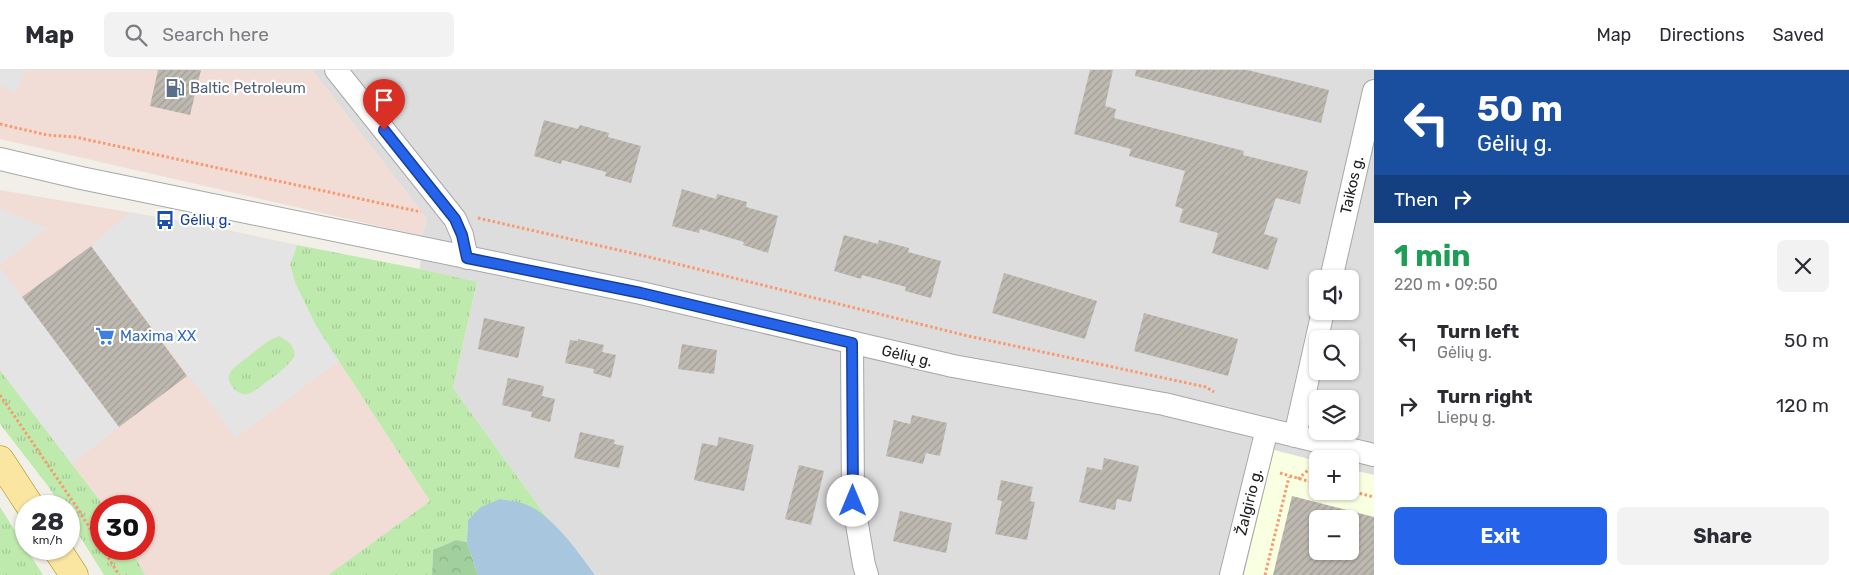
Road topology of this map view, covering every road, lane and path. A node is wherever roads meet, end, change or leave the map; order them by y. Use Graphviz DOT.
graph roads {
  1 [pos="336,70"];
  2 [pos="1374,91"];
  3 [pos="0,124"];
  4 [pos="0,159"];
  5 [pos="455,219"];
  6 [pos="467,258"];
  7 [pos="1333,270"];
  8 [pos="1321,320"];
  9 [pos="852,343"];
  10 [pos="0,395"];
  11 [pos="1221,395"];
  12 [pos="1268,429"];
  13 [pos="1295,436"];
  14 [pos="1374,455"];
  15 [pos="0,460"];
  16 [pos="1259,464"];
  17 [pos="1309,470"];
  18 [pos="1289,477"];
  19 [pos="1298,479"];
  20 [pos="1309,482"];
  21 [pos="1359,493"];
  22 [pos="23,495"];
  23 [pos="1374,497"];
  24 [pos="90,528"];
  25 [pos="64,560"];
  26 [pos="110,560"];
  27 [pos="74,575"];
  28 [pos="119,575"];
  29 [pos="867,575"];
  30 [pos="1231,575"];
  31 [pos="1265,575"];
  1 -- 5 [label="street"];
  2 -- 7 [label="street, Taikos g."];
  3 -- 5 [label="path"];
  4 -- 6 [label="street, Gėlių g."];
  5 -- 6 [label="street"];
  5 -- 11 [label="path"];
  6 -- 9 [label="street, Gėlių g."];
  8 -- 13 [label="street"];
  9 -- 12 [label="street, Gėlių g."];
  9 -- 29 [label="street"];
  10 -- 24 [label="path"];
  12 -- 13 [label="street, Gėlių g."];
  12 -- 16 [label="street, Žalgirio g."];
  13 -- 14 [label="street, Gėlių g."];
  15 -- 22 [label="main road"];
  16 -- 18 [label="path"];
  16 -- 30 [label="street, Žalgirio g."];
  17 -- 19 [label="path"];
  18 -- 19 [label="path"];
  18 -- 31 [label="path"];
  19 -- 20 [label="path"];
  21 -- 23 [label="path"];
  25 -- 27 [label="main road"];
  26 -- 28 [label="path"];
}
